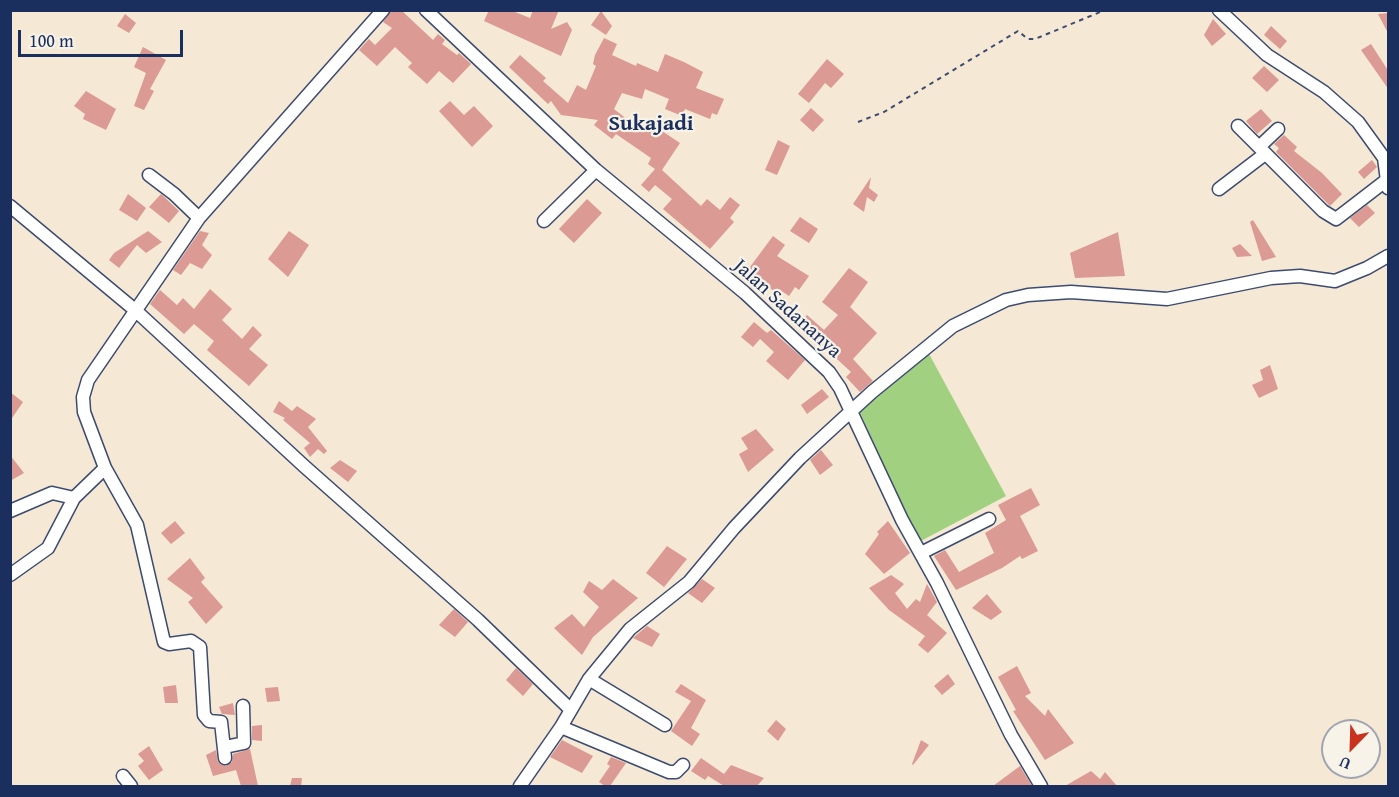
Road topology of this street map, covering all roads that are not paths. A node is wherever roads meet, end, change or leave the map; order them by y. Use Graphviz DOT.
graph roads {
  1 [pos="383,10"];
  2 [pos="426,10"];
  3 [pos="1219,10"];
  4 [pos="1239,126"];
  5 [pos="1278,129"];
  6 [pos="1262,151"];
  7 [pos="596,170"];
  8 [pos="149,175"];
  9 [pos="1388,184"];
  10 [pos="1220,189"];
  11 [pos="10,206"];
  12 [pos="199,218"];
  13 [pos="544,221"];
  14 [pos="1389,256"];
  15 [pos="135,310"];
  16 [pos="851,411"];
  17 [pos="105,468"];
  18 [pos="74,498"];
  19 [pos="10,511"];
  20 [pos="989,519"];
  21 [pos="921,554"];
  22 [pos="10,575"];
  23 [pos="590,679"];
  24 [pos="243,706"];
  25 [pos="571,710"];
  26 [pos="665,725"];
  27 [pos="561,727"];
  28 [pos="683,765"];
  29 [pos="123,776"];
  30 [pos="131,786"];
  31 [pos="520,786"];
  32 [pos="1041,786"];
  1 -- 12 [label="street"];
  2 -- 7 [label="street, Jalan Sadananya"];
  3 -- 9 [label="street"];
  4 -- 6 [label="street"];
  5 -- 6 [label="street"];
  6 -- 9 [label="street"];
  6 -- 10 [label="street"];
  7 -- 13 [label="street"];
  7 -- 16 [label="street, Jalan Sadananya"];
  8 -- 12 [label="street"];
  11 -- 15 [label="street"];
  12 -- 15 [label="street"];
  14 -- 16 [label="street"];
  15 -- 17 [label="street"];
  15 -- 25 [label="street"];
  16 -- 21 [label="street, Jalan Sadananya"];
  16 -- 23 [label="street"];
  17 -- 18 [label="street"];
  17 -- 24 [label="street"];
  18 -- 19 [label="street"];
  18 -- 22 [label="street"];
  20 -- 21 [label="street"];
  21 -- 32 [label="street, Jalan Sadananya"];
  23 -- 25 [label="street"];
  23 -- 26 [label="street"];
  25 -- 27 [label="street"];
  27 -- 28 [label="street"];
  27 -- 31 [label="street"];
  29 -- 30 [label="street"];
}
